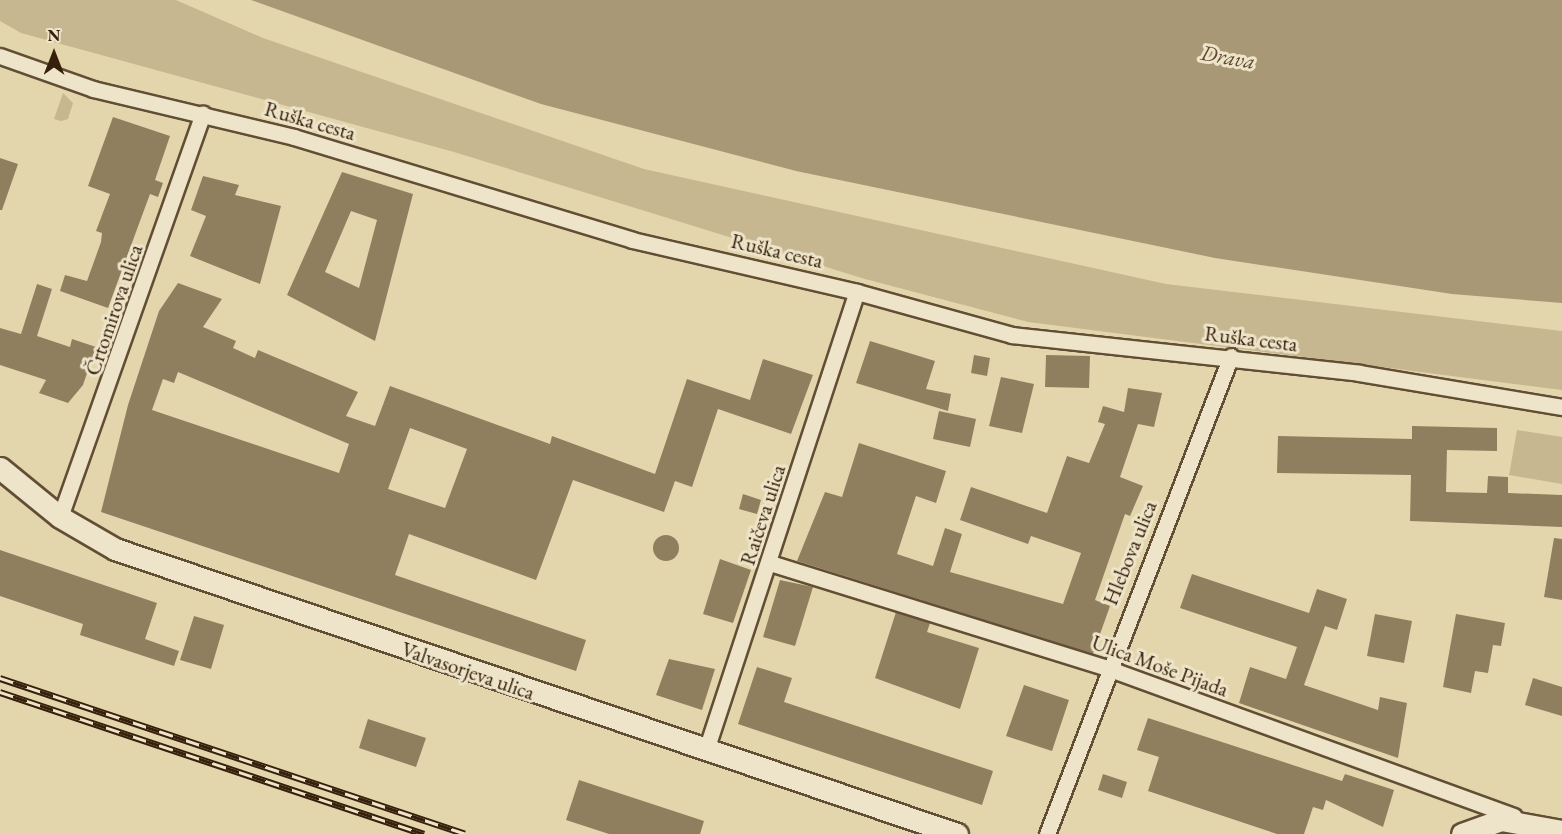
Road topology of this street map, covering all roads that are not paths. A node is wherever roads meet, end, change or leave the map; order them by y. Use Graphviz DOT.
graph roads {
  1 [pos="0,56"];
  2 [pos="203,114"];
  3 [pos="857,292"];
  4 [pos="1231,356"];
  5 [pos="1562,407"];
  6 [pos="0,468"];
  7 [pos="60,517"];
  8 [pos="770,562"];
  9 [pos="1107,668"];
  10 [pos="706,750"];
  11 [pos="1532,822"];
  12 [pos="1562,831"];
  13 [pos="957,834"];
  14 [pos="1047,834"];
  15 [pos="1462,834"];
  1 -- 2 [label="street, Ruška cesta"];
  2 -- 3 [label="street, Ruška cesta"];
  2 -- 7 [label="street, Črtomirova ulica"];
  3 -- 4 [label="street, Ruška cesta"];
  3 -- 8 [label="street, Raičeva ulica"];
  4 -- 5 [label="street, Ruška cesta"];
  4 -- 9 [label="street, Hlebova ulica"];
  6 -- 7 [label="street, Valvasorjeva ulica"];
  7 -- 10 [label="street, Valvasorjeva ulica"];
  8 -- 9 [label="street, Ulica Moše Pijada"];
  8 -- 10 [label="street, Raičeva ulica"];
  9 -- 11 [label="street, Ulica Moše Pijada"];
  9 -- 14 [label="street, Hlebova ulica"];
  10 -- 13 [label="street, Valvasorjeva ulica"];
  11 -- 12 [label="street"];
  11 -- 15 [label="street"];
}
